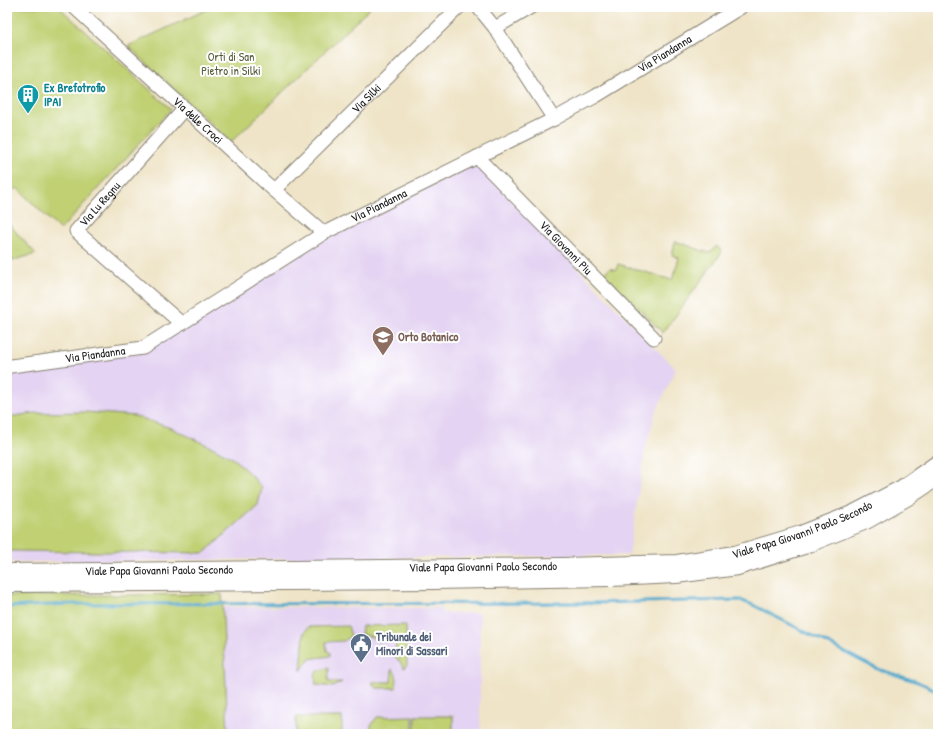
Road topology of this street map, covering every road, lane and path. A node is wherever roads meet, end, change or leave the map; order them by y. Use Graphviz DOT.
graph roads {
  1 [pos="74,7"];
  2 [pos="459,7"];
  3 [pos="478,7"];
  4 [pos="530,7"];
  5 [pos="741,7"];
  6 [pos="496,28"];
  7 [pos="186,108"];
  8 [pos="554,119"];
  9 [pos="477,157"];
  10 [pos="274,190"];
  11 [pos="324,233"];
  12 [pos="182,324"];
  13 [pos="654,338"];
  14 [pos="7,368"];
  15 [pos="938,463"];
  16 [pos="938,477"];
  17 [pos="7,572"];
  18 [pos="7,584"];
  1 -- 7 [label="street, Via delle Croci"];
  2 -- 10 [label="street, Via Silki"];
  3 -- 6 [label="street"];
  4 -- 6 [label="street"];
  5 -- 8 [label="street, Via Piandanna"];
  6 -- 8 [label="street"];
  7 -- 10 [label="street, Via delle Croci"];
  7 -- 12 [label="street, Via Lu Regnu"];
  8 -- 9 [label="street, Via Piandanna"];
  9 -- 11 [label="street, Via Piandanna"];
  9 -- 13 [label="street, Via Giovanni Piu"];
  10 -- 11 [label="street, Via delle Croci"];
  11 -- 12 [label="street, Via Piandanna"];
  12 -- 14 [label="street, Via Piandanna"];
  15 -- 17 [label="main road, Viale Papa Giovanni Paolo Secondo"];
  16 -- 18 [label="main road, Viale Papa Giovanni Paolo Secondo"];
}
